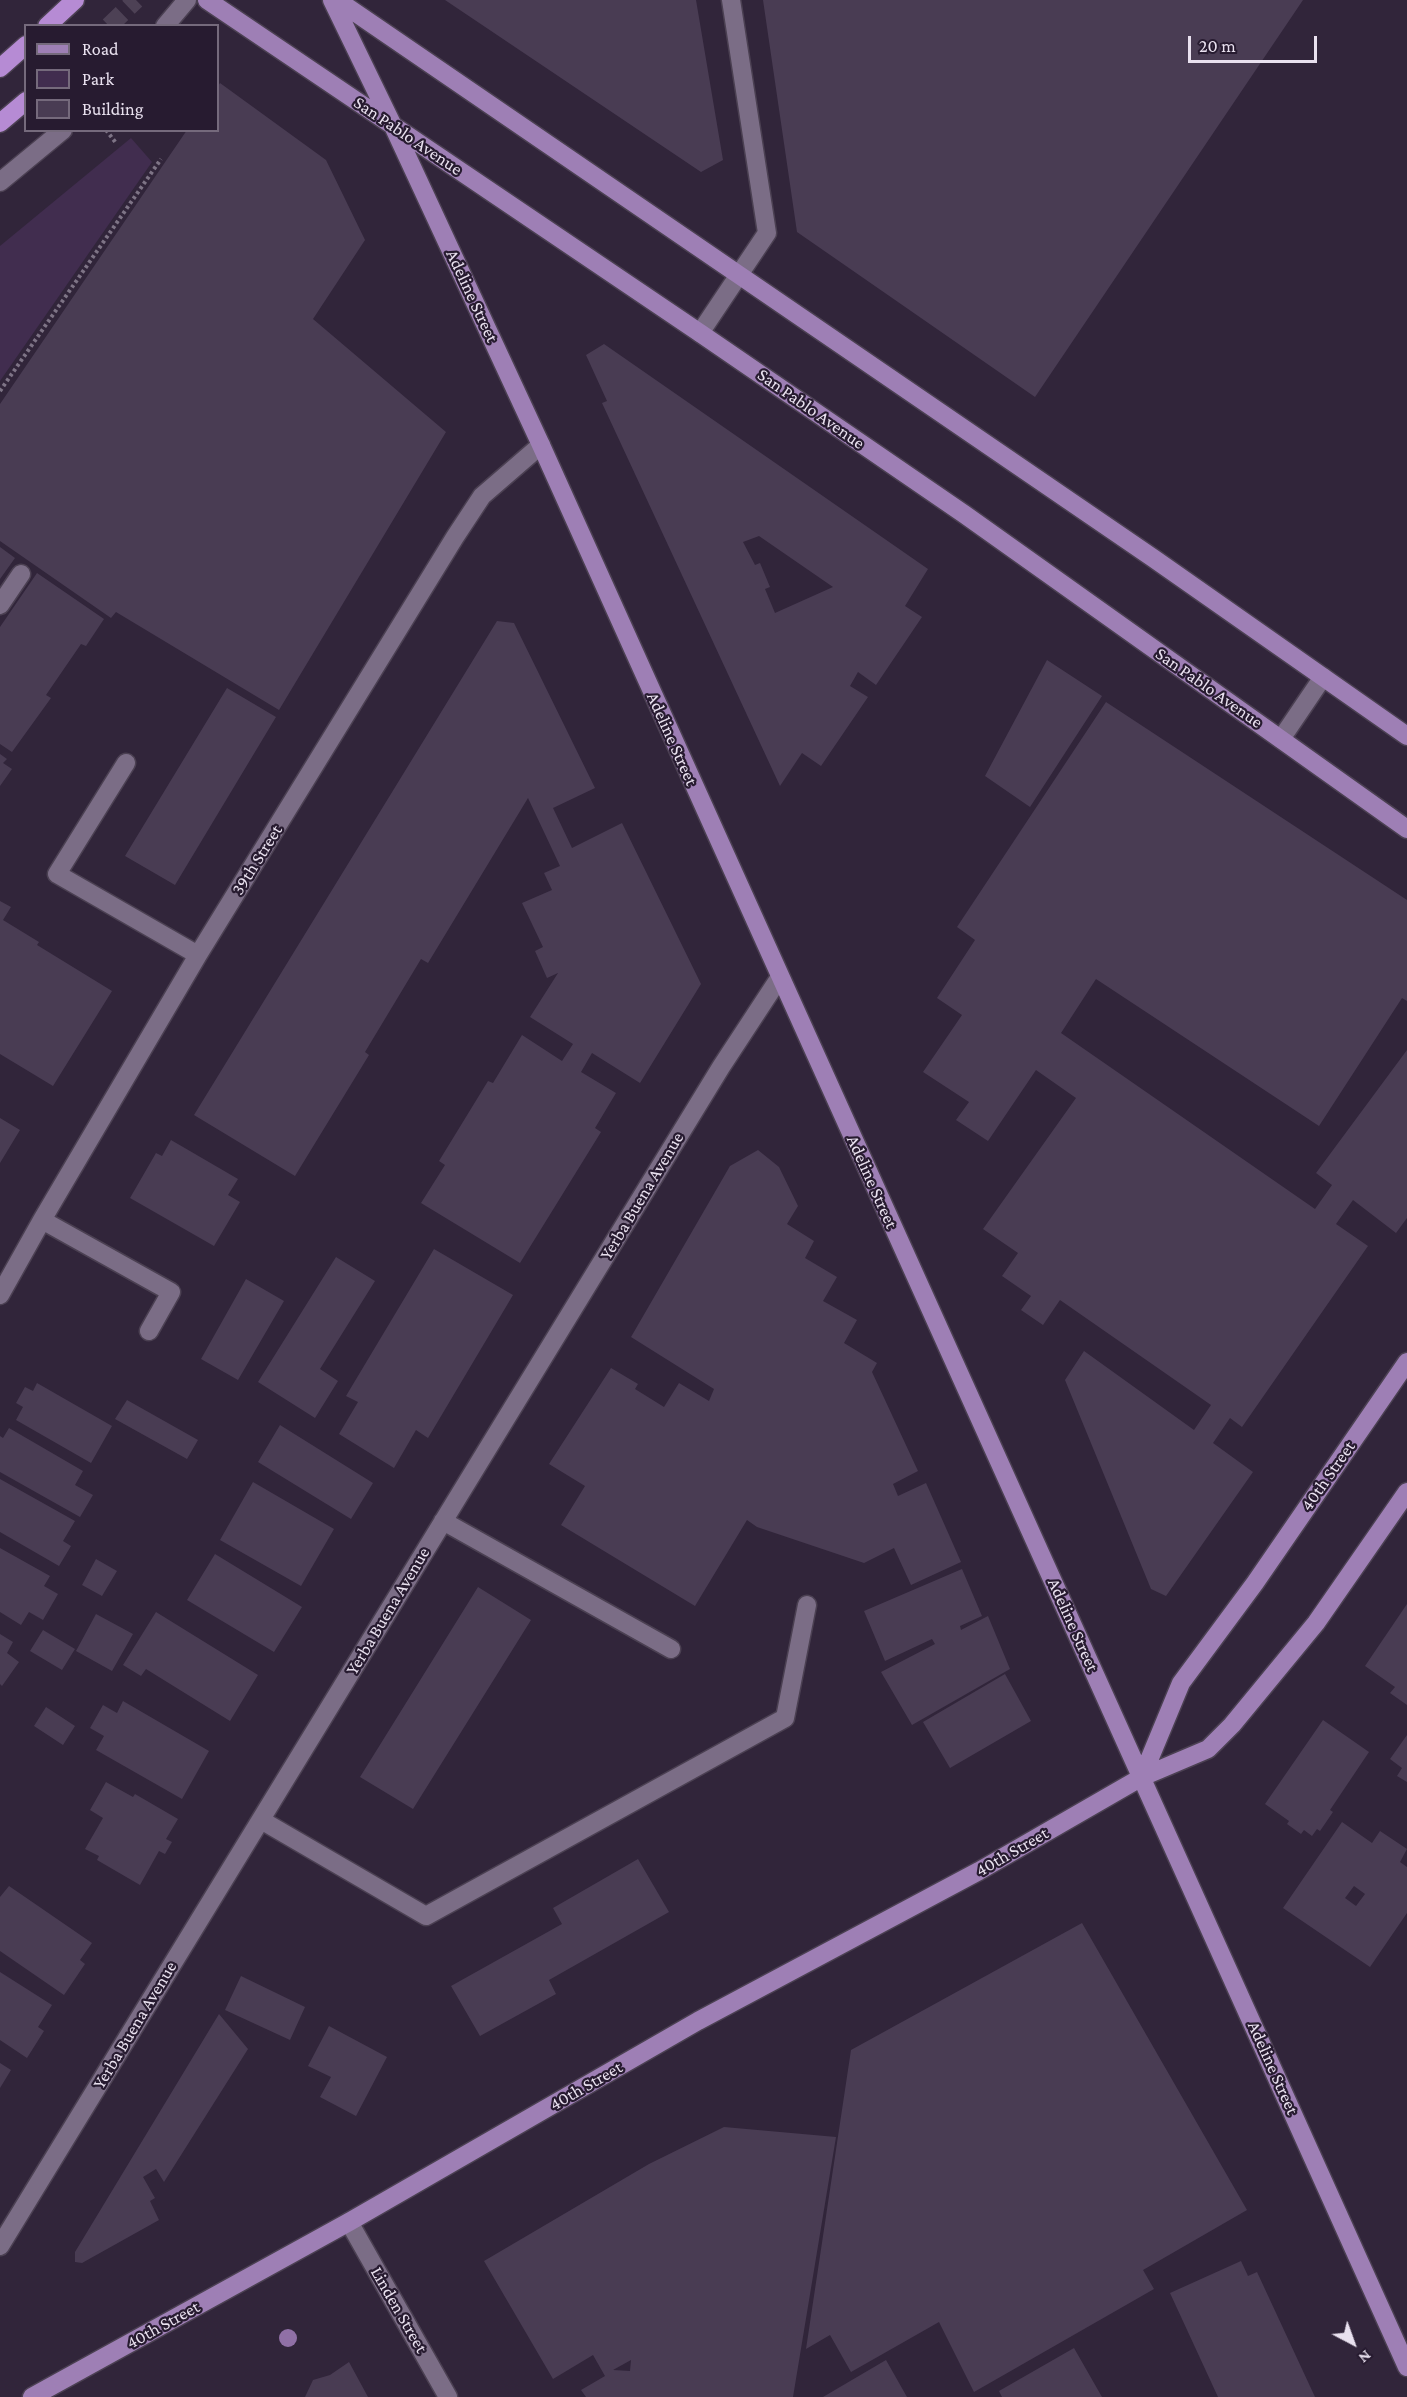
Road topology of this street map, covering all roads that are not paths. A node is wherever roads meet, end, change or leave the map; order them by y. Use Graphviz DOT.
graph roads {
  1 [pos="75,0"];
  2 [pos="187,0"];
  3 [pos="207,0"];
  4 [pos="332,0"];
  5 [pos="337,0"];
  6 [pos="731,0"];
  7 [pos="49,24"];
  8 [pos="167,24"];
  9 [pos="24,47"];
  10 [pos="0,68"];
  11 [pos="24,103"];
  12 [pos="0,123"];
  13 [pos="394,128"];
  14 [pos="61,132"];
  15 [pos="0,182"];
  16 [pos="739,276"];
  17 [pos="700,333"];
  18 [pos="541,445"];
  19 [pos="21,574"];
  20 [pos="0,605"];
  21 [pos="1323,677"];
  22 [pos="1407,735"];
  23 [pos="1281,739"];
  24 [pos="126,763"];
  25 [pos="1407,829"];
  26 [pos="198,955"];
  27 [pos="780,977"];
  28 [pos="42,1220"];
  29 [pos="0,1295"];
  30 [pos="149,1331"];
  31 [pos="1407,1362"];
  32 [pos="1407,1491"];
  33 [pos="443,1521"];
  34 [pos="807,1605"];
  35 [pos="671,1649"];
  36 [pos="1142,1777"];
  37 [pos="261,1820"];
  38 [pos="349,2222"];
  39 [pos="0,2246"];
  40 [pos="1407,2367"];
  41 [pos="32,2397"];
  42 [pos="448,2397"];
  1 -- 7 [label="highway"];
  2 -- 8 [label="street"];
  3 -- 13 [label="main road, San Pablo Avenue"];
  4 -- 13 [label="main road, Adeline Street"];
  5 -- 16 [label="main road"];
  6 -- 16 [label="street"];
  9 -- 10 [label="highway"];
  11 -- 12 [label="highway"];
  13 -- 17 [label="main road, San Pablo Avenue"];
  13 -- 18 [label="main road, Adeline Street"];
  14 -- 15 [label="street"];
  16 -- 17 [label="street"];
  16 -- 21 [label="main road"];
  17 -- 23 [label="main road, San Pablo Avenue"];
  18 -- 26 [label="street, 39th Street"];
  18 -- 27 [label="main road, Adeline Street"];
  19 -- 20 [label="street"];
  21 -- 22 [label="main road"];
  21 -- 23 [label="street"];
  23 -- 25 [label="main road, San Pablo Avenue"];
  24 -- 26 [label="street"];
  26 -- 28 [label="street, 39th Street"];
  27 -- 33 [label="street, Yerba Buena Avenue"];
  27 -- 36 [label="main road, Adeline Street"];
  28 -- 29 [label="street, 39th Street"];
  28 -- 30 [label="street"];
  31 -- 36 [label="main road, 40th Street"];
  32 -- 36 [label="main road, 40th Street"];
  33 -- 35 [label="street"];
  33 -- 37 [label="street, Yerba Buena Avenue"];
  34 -- 37 [label="street"];
  36 -- 38 [label="main road, 40th Street"];
  36 -- 40 [label="main road, Adeline Street"];
  37 -- 39 [label="street, Yerba Buena Avenue"];
  38 -- 41 [label="main road, 40th Street"];
  38 -- 42 [label="street, Linden Street"];
}
